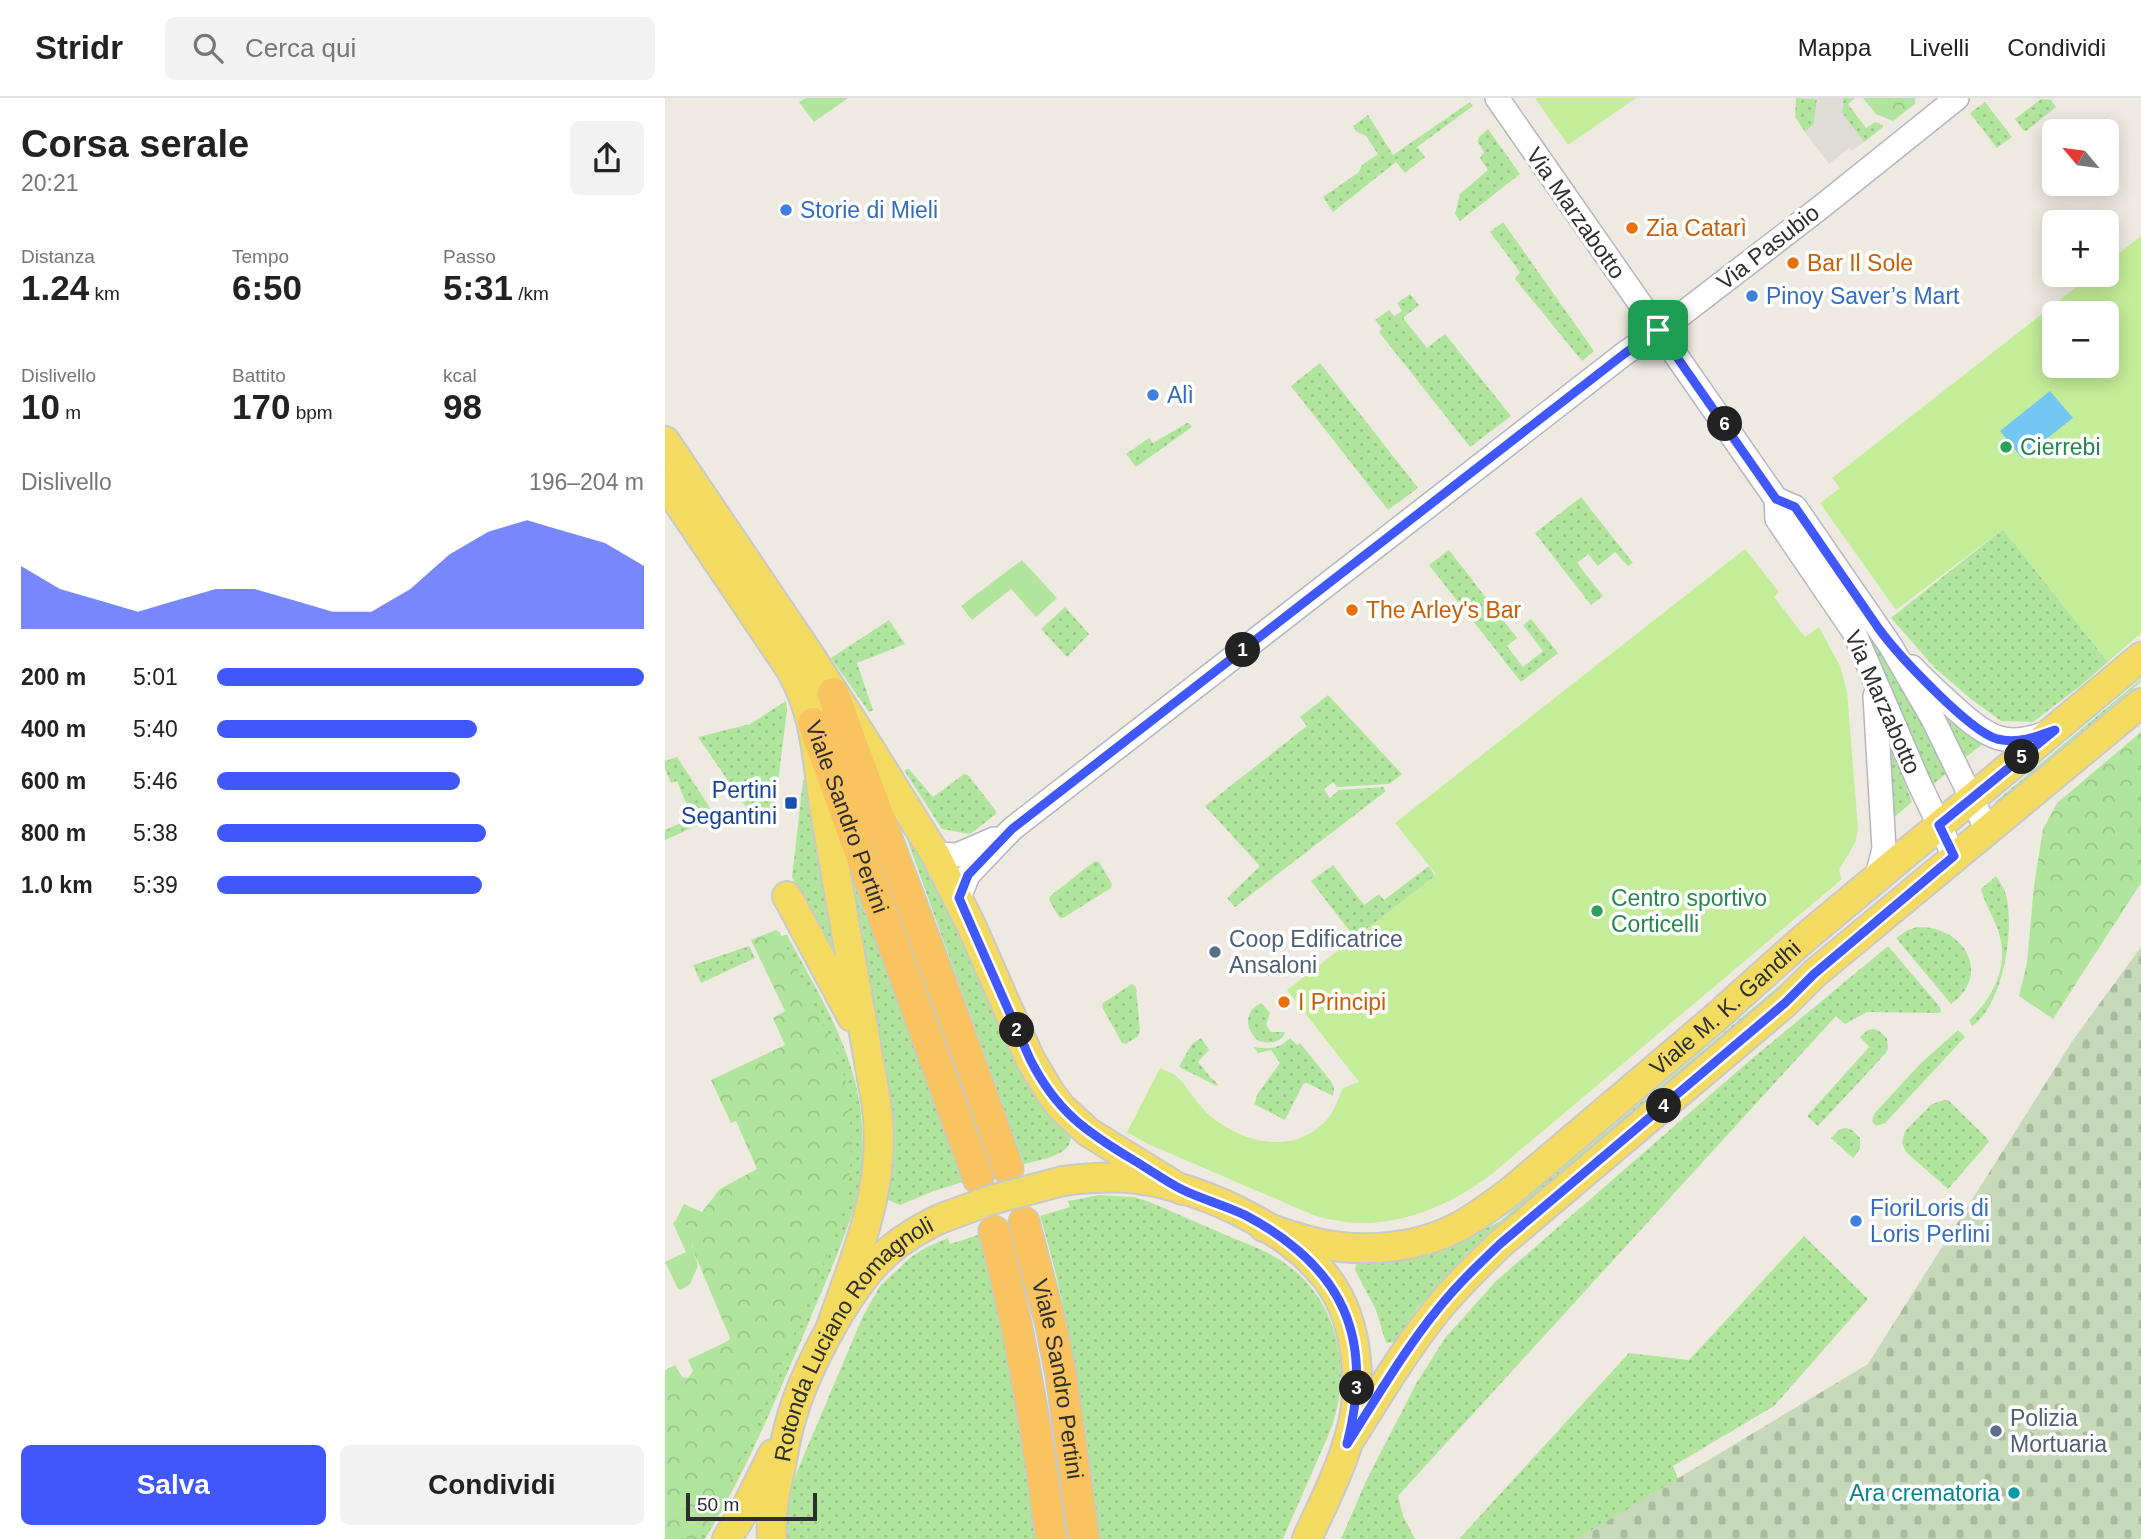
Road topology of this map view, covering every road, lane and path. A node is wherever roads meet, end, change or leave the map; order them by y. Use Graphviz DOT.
graph roads {
  1 [pos="1497,98"];
  2 [pos="1957,98"];
  3 [pos="1658,330"];
  4 [pos="665,441"];
  5 [pos="665,483"];
  6 [pos="1776,499"];
  7 [pos="1891,645"];
  8 [pos="2141,657"];
  9 [pos="1873,676"];
  10 [pos="833,693"];
  11 [pos="2141,703"];
  12 [pos="813,723"];
  13 [pos="2055,730"];
  14 [pos="1979,814"];
  15 [pos="1012,829"];
  16 [pos="1946,840"];
  17 [pos="935,854"];
  18 [pos="1872,880"];
  19 [pos="787,896"];
  20 [pos="959,898"];
  21 [pos="865,1042"];
  22 [pos="1008,1169"];
  23 [pos="978,1178"];
  24 [pos="1182,1190"];
  25 [pos="1024,1222"];
  26 [pos="1264,1227"];
  27 [pos="994,1231"];
  28 [pos="830,1330"];
  29 [pos="790,1421"];
  30 [pos="1347,1444"];
  31 [pos="727,1539"];
  32 [pos="772,1539"];
  33 [pos="1051,1539"];
  34 [pos="1084,1539"];
  35 [pos="1307,1539"];
  1 -- 3 [label="street, Via Marzabotto"];
  2 -- 3 [label="street, Via Pasubio"];
  3 -- 6 [label="street, Via Marzabotto"];
  3 -- 15 [label="street, Via Pasubio"];
  4 -- 10 [label="main road, Viale Sandro Pertini"];
  5 -- 12 [label="main road, Viale Sandro Pertini"];
  6 -- 7 [label="street, Via Marzabotto"];
  6 -- 9 [label="street, Via Marzabotto"];
  7 -- 13 [label="street"];
  7 -- 14 [label="street, Via Marzabotto"];
  8 -- 13 [label="main road, Viale M. K. Gandhi"];
  9 -- 16 [label="street, Via Marzabotto"];
  9 -- 18 [label="street"];
  10 -- 17 [label="main road, Viale Sandro Pertini"];
  10 -- 22 [label="highway, Viale Sandro Pertini"];
  11 -- 14 [label="main road, Viale M. K. Gandhi"];
  12 -- 21 [label="main road"];
  12 -- 23 [label="highway, Viale Sandro Pertini"];
  13 -- 14 [label="main road, Viale M. K. Gandhi"];
  14 -- 16 [label="main road, Viale M. K. Gandhi"];
  15 -- 17 [label="street, Via Pasubio"];
  15 -- 20 [label="street, Via Pasubio"];
  16 -- 18 [label="main road, Viale M. K. Gandhi"];
  16 -- 30 [label="main road, Viale M. K. Gandhi"];
  17 -- 20 [label="main road, Viale Sandro Pertini"];
  18 -- 26 [label="main road, Viale M. K. Gandhi"];
  19 -- 21 [label="main road"];
  20 -- 24 [label="main road, Viale Sandro Pertini"];
  21 -- 28 [label="main road"];
  24 -- 26 [label="main road, Rotonda Luciano Romagnoli"];
  24 -- 28 [label="main road, Rotonda Luciano Romagnoli, bridge"];
  25 -- 34 [label="highway, Viale Sandro Pertini"];
  26 -- 30 [label="main road, Rotonda Luciano Romagnoli"];
  27 -- 33 [label="highway, Viale Sandro Pertini"];
  28 -- 29 [label="main road, Rotonda Luciano Romagnoli"];
  29 -- 31 [label="main road"];
  29 -- 32 [label="main road, Rotonda Luciano Romagnoli"];
  30 -- 35 [label="main road, Rotonda Luciano Romagnoli"];
}
